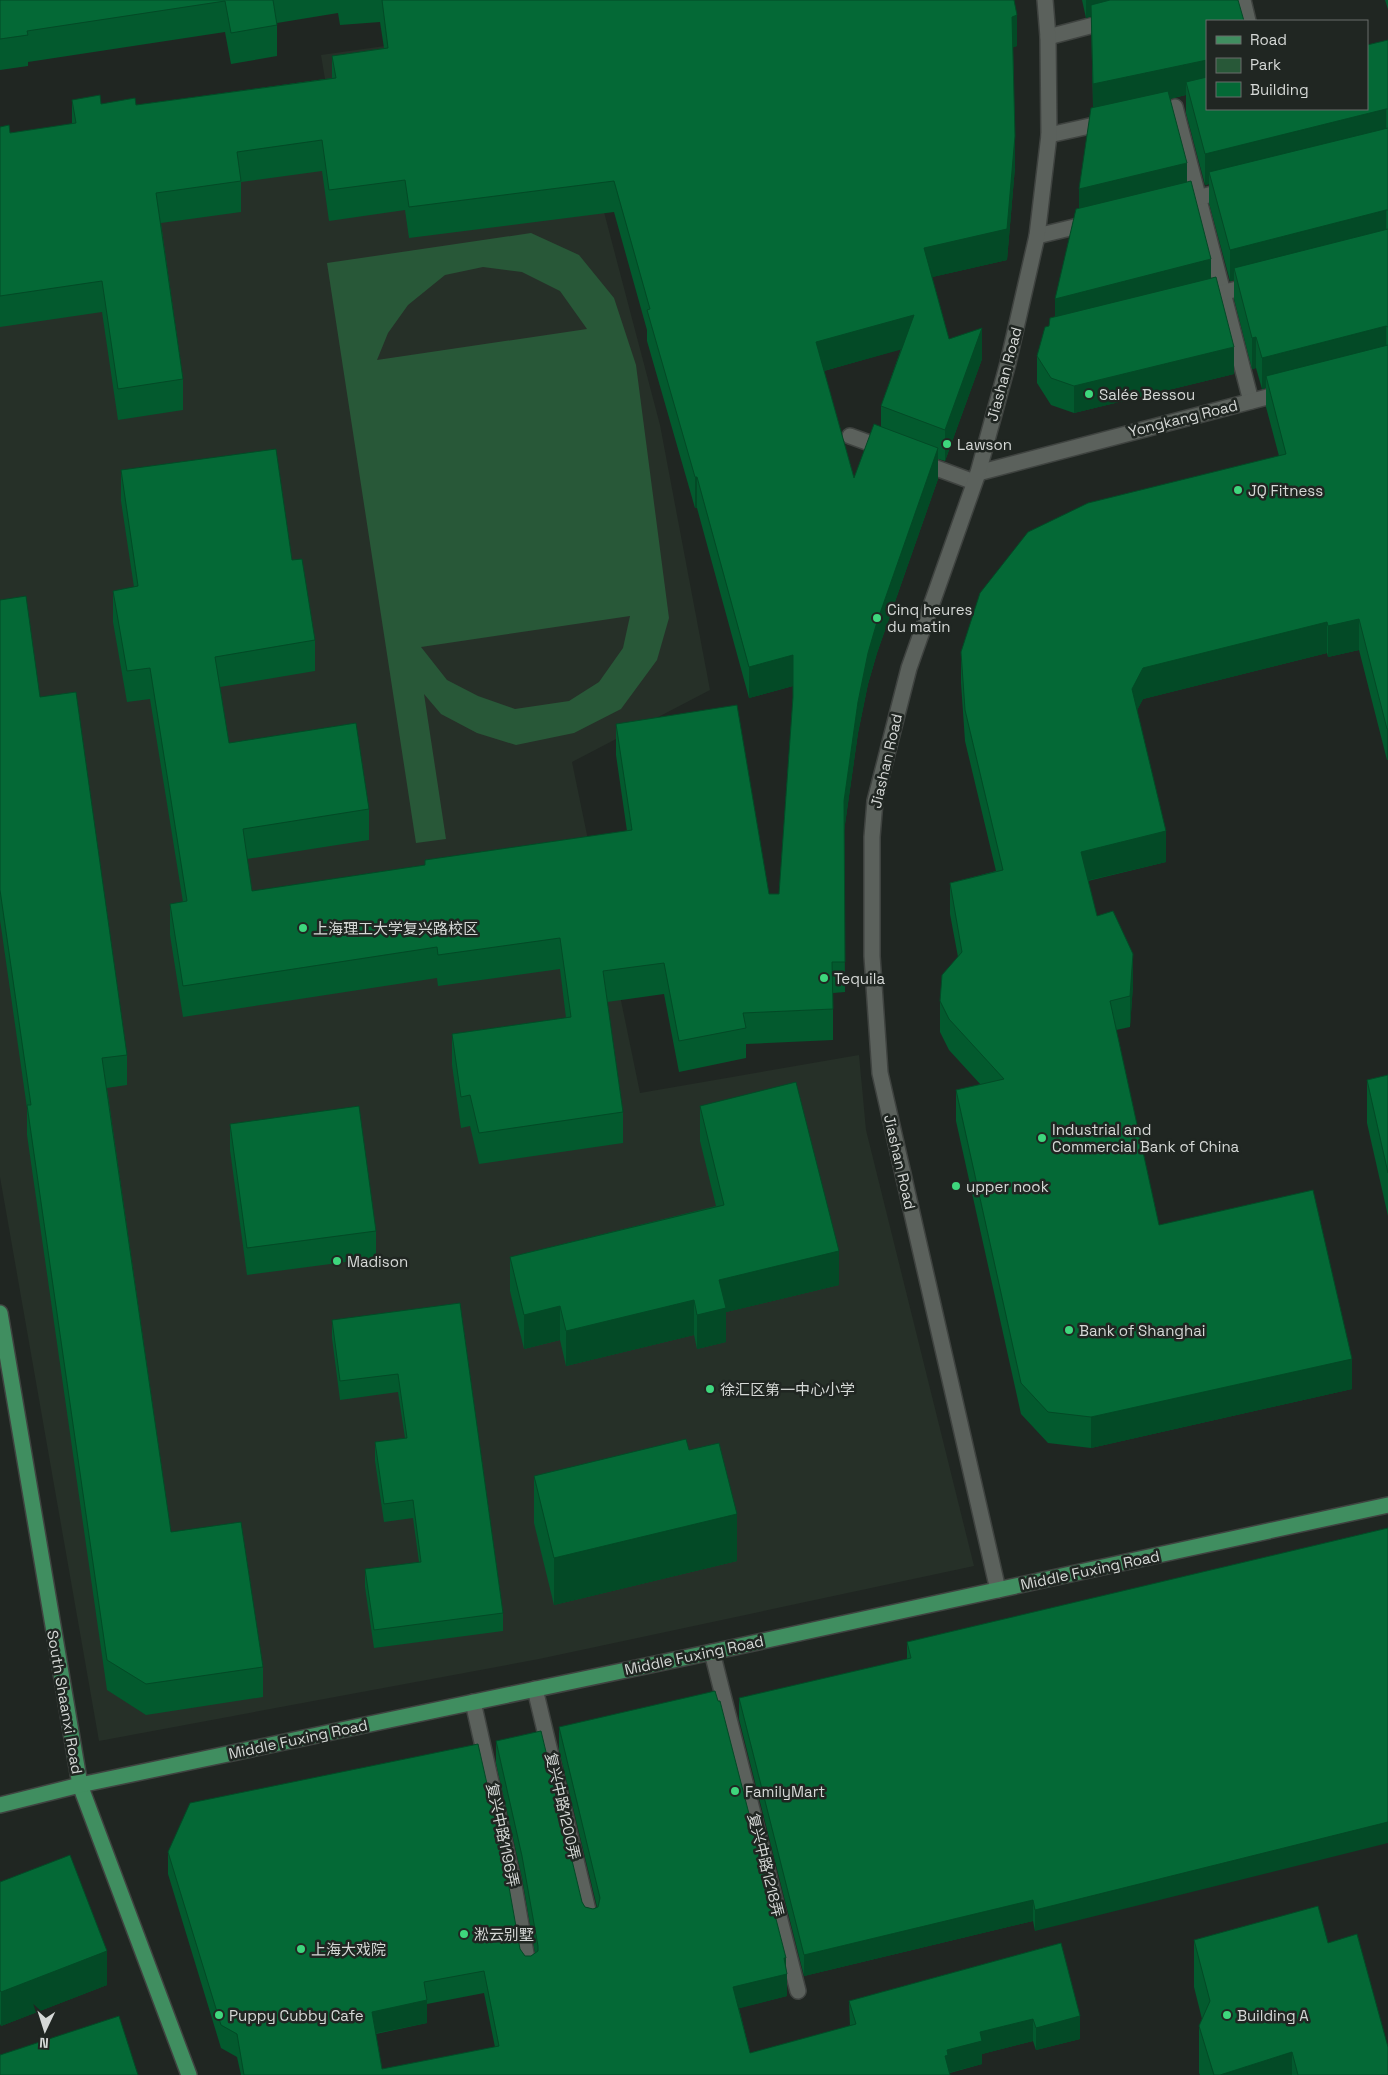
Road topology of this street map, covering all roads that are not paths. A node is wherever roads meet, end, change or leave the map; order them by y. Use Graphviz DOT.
graph roads {
  1 [pos="1045,0"];
  2 [pos="1243,0"];
  3 [pos="1125,17"];
  4 [pos="1248,20"];
  5 [pos="1048,37"];
  6 [pos="1191,103"];
  7 [pos="1175,107"];
  8 [pos="1156,111"];
  9 [pos="1126,118"];
  10 [pos="1049,135"];
  11 [pos="1246,186"];
  12 [pos="1198,198"];
  13 [pos="1160,207"];
  14 [pos="1104,220"];
  15 [pos="1037,236"];
  16 [pos="1269,281"];
  17 [pos="1223,293"];
  18 [pos="1185,302"];
  19 [pos="1305,387"];
  20 [pos="1251,401"];
  21 [pos="850,436"];
  22 [pos="976,478"];
  23 [pos="0,1313"];
  24 [pos="1388,1504"];
  25 [pos="998,1590"];
  26 [pos="712,1652"];
  27 [pos="536,1689"];
  28 [pos="474,1702"];
  29 [pos="80,1785"];
  30 [pos="0,1804"];
  31 [pos="591,1923"];
  32 [pos="529,1970"];
  33 [pos="798,1992"];
  34 [pos="189,2075"];
  1 -- 5 [label="street, Jiashan Road"];
  2 -- 4 [label="street"];
  3 -- 5 [label="street"];
  5 -- 10 [label="street, Jiashan Road"];
  6 -- 7 [label="street"];
  7 -- 8 [label="street"];
  7 -- 12 [label="street"];
  9 -- 10 [label="street"];
  10 -- 15 [label="street, Jiashan Road"];
  11 -- 12 [label="street"];
  12 -- 13 [label="street"];
  12 -- 17 [label="street"];
  14 -- 15 [label="street"];
  15 -- 22 [label="street, Jiashan Road"];
  16 -- 17 [label="street"];
  17 -- 18 [label="street"];
  17 -- 20 [label="street"];
  19 -- 20 [label="street, Yongkang Road"];
  20 -- 22 [label="street, Yongkang Road"];
  21 -- 22 [label="street"];
  22 -- 25 [label="street, Jiashan Road"];
  23 -- 29 [label="main road, South Shaanxi Road"];
  24 -- 25 [label="main road, Middle Fuxing Road"];
  25 -- 26 [label="main road, Middle Fuxing Road"];
  26 -- 27 [label="main road, Middle Fuxing Road"];
  26 -- 33 [label="street, 复兴中路1218弄"];
  27 -- 28 [label="main road, Middle Fuxing Road"];
  27 -- 31 [label="street, 复兴中路1200弄"];
  28 -- 29 [label="main road, Middle Fuxing Road"];
  28 -- 32 [label="street, 复兴中路1196弄"];
  29 -- 30 [label="main road, Middle Fuxing Road"];
  29 -- 34 [label="main road, South Shaanxi Road"];
}
